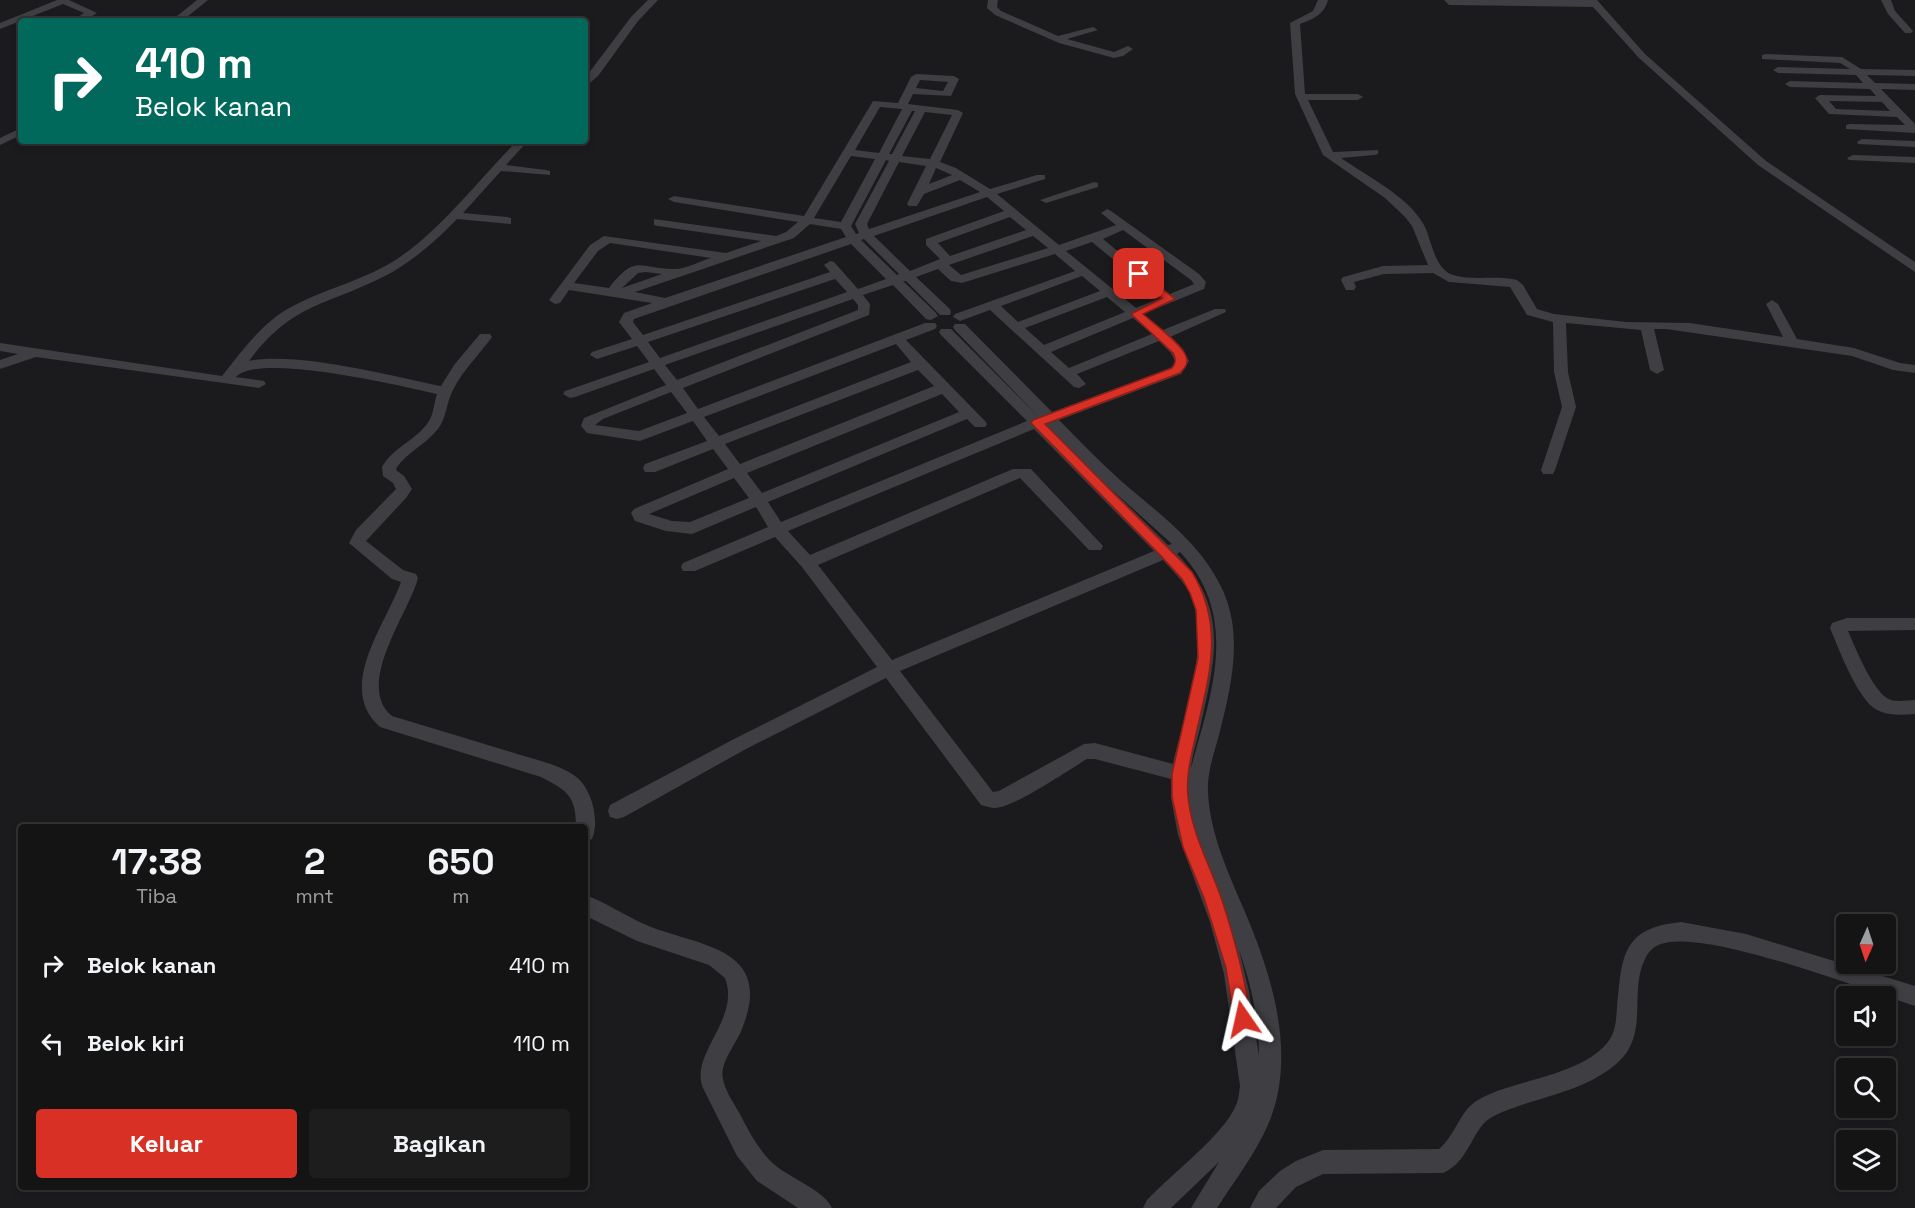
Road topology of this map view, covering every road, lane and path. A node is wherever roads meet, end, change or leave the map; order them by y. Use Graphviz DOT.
graph roads {
  1 [pos="62,0"];
  2 [pos="203,0"];
  3 [pos="653,0"];
  4 [pos="993,0"];
  5 [pos="1323,0"];
  6 [pos="1449,0"];
  7 [pos="1886,0"];
  8 [pos="1594,2"];
  9 [pos="18,18"];
  10 [pos="19,18"];
  11 [pos="83,18"];
  12 [pos="180,18"];
  13 [pos="0,26"];
  14 [pos="1094,30"];
  15 [pos="1908,31"];
  16 [pos="1057,39"];
  17 [pos="1128,49"];
  18 [pos="1766,57"];
  19 [pos="1778,70"];
  20 [pos="1858,72"];
  21 [pos="1915,73"];
  22 [pos="588,81"];
  23 [pos="1790,84"];
  24 [pos="1872,86"];
  25 [pos="1914,88"];
  26 [pos="909,90"];
  27 [pos="1301,97"];
  28 [pos="1358,97"];
  29 [pos="1885,99"];
  30 [pos="911,107"];
  31 [pos="1900,114"];
  32 [pos="1850,127"];
  33 [pos="1915,129"];
  34 [pos="18,133"];
  35 [pos="0,142"];
  36 [pos="1862,142"];
  37 [pos="520,144"];
  38 [pos="1915,144"];
  39 [pos="847,152"];
  40 [pos="1374,152"];
  41 [pos="1330,156"];
  42 [pos="882,157"];
  43 [pos="895,158"];
  44 [pos="1853,159"];
  45 [pos="1915,160"];
  46 [pos="933,162"];
  47 [pos="498,167"];
  48 [pos="546,174"];
  49 [pos="960,176"];
  50 [pos="1041,177"];
  51 [pos="1023,183"];
  52 [pos="1094,185"];
  53 [pos="919,192"];
  54 [pos="989,194"];
  55 [pos="1046,200"];
  56 [pos="913,204"];
  57 [pos="1059,210"];
  58 [pos="1012,212"];
  59 [pos="1107,213"];
  60 [pos="453,214"];
  61 [pos="807,220"];
  62 [pos="507,221"];
  63 [pos="658,222"];
  64 [pos="845,226"];
  65 [pos="1124,226"];
  66 [pos="1035,231"];
  67 [pos="859,237"];
  68 [pos="1094,238"];
  69 [pos="779,240"];
  70 [pos="642,244"];
  71 [pos="1056,250"];
  72 [pos="728,257"];
  73 [pos="943,262"];
  74 [pos="1915,268"];
  75 [pos="1436,269"];
  76 [pos="1083,272"];
  77 [pos="902,277"];
  78 [pos="564,286"];
  79 [pos="1350,287"];
  80 [pos="617,292"];
  81 [pos="1108,292"];
  82 [pos="854,294"];
  83 [pos="1169,299"];
  84 [pos="555,300"];
  85 [pos="666,302"];
  86 [pos="1772,304"];
  87 [pos="993,306"];
  88 [pos="945,312"];
  89 [pos="1220,312"];
  90 [pos="1136,314"];
  91 [pos="1559,318"];
  92 [pos="931,321"];
  93 [pos="955,325"];
  94 [pos="1018,326"];
  95 [pos="1647,326"];
  96 [pos="1161,335"];
  97 [pos="485,337"];
  98 [pos="898,338"];
  99 [pos="639,341"];
  100 [pos="1792,342"];
  101 [pos="0,346"];
  102 [pos="1043,350"];
  103 [pos="34,353"];
  104 [pos="597,355"];
  105 [pos="657,363"];
  106 [pos="920,364"];
  107 [pos="0,365"];
  108 [pos="1915,369"];
  109 [pos="1657,370"];
  110 [pos="1068,373"];
  111 [pos="231,374"];
  112 [pos="259,384"];
  113 [pos="1080,384"];
  114 [pos="673,386"];
  115 [pos="944,387"];
  116 [pos="445,391"];
  117 [pos="570,394"];
  118 [pos="695,415"];
  119 [pos="1044,419"];
  120 [pos="716,443"];
  121 [pos="650,468"];
  122 [pos="1548,470"];
  123 [pos="736,471"];
  124 [pos="759,500"];
  125 [pos="778,530"];
  126 [pos="1095,546"];
  127 [pos="1174,549"];
  128 [pos="808,562"];
  129 [pos="689,567"];
  130 [pos="1915,624"];
  131 [pos="888,669"];
  132 [pos="1915,707"];
  133 [pos="1189,776"];
  134 [pos="617,811"];
  135 [pos="584,824"];
  136 [pos="588,906"];
  137 [pos="1915,996"];
  138 [pos="1266,1018"];
  139 [pos="1243,1019"];
  140 [pos="820,1208"];
  141 [pos="1155,1208"];
  142 [pos="1203,1208"];
  143 [pos="1262,1208"];
  1 -- 10 [label="street"];
  1 -- 11 [label="street"];
  2 -- 12 [label="street"];
  3 -- 22 [label="street"];
  4 -- 16 [label="street"];
  5 -- 27 [label="street"];
  6 -- 8 [label="street"];
  7 -- 15 [label="street"];
  8 -- 74 [label="street"];
  9 -- 13 [label="street"];
  14 -- 16 [label="street"];
  16 -- 17 [label="street"];
  18 -- 20 [label="street"];
  19 -- 20 [label="street"];
  20 -- 21 [label="street"];
  20 -- 24 [label="street"];
  23 -- 24 [label="street"];
  24 -- 25 [label="street"];
  24 -- 29 [label="street"];
  26 -- 30 [label="street"];
  27 -- 28 [label="street"];
  27 -- 41 [label="street"];
  29 -- 31 [label="street"];
  29 -- 31 [label="street"];
  30 -- 39 [label="street"];
  30 -- 42 [label="street"];
  30 -- 43 [label="street"];
  30 -- 46 [label="street"];
  31 -- 33 [label="street"];
  32 -- 33 [label="street"];
  34 -- 35 [label="street"];
  36 -- 38 [label="street"];
  37 -- 47 [label="street"];
  39 -- 42 [label="street"];
  39 -- 61 [label="street"];
  40 -- 41 [label="street"];
  41 -- 75 [label="street"];
  42 -- 43 [label="street"];
  42 -- 64 [label="street"];
  43 -- 46 [label="street"];
  43 -- 67 [label="street"];
  44 -- 45 [label="street"];
  46 -- 49 [label="street"];
  46 -- 53 [label="street"];
  47 -- 48 [label="street"];
  47 -- 60 [label="street"];
  49 -- 53 [label="street"];
  49 -- 54 [label="street"];
  50 -- 51 [label="street"];
  51 -- 54 [label="street"];
  51 -- 55 [label="street"];
  52 -- 55 [label="street"];
  53 -- 56 [label="street"];
  54 -- 58 [label="street"];
  54 -- 67 [label="street"];
  55 -- 57 [label="street"];
  58 -- 66 [label="street"];
  58 -- 73 [label="street"];
  59 -- 65 [label="street"];
  60 -- 62 [label="street"];
  60 -- 111 [label="street"];
  61 -- 63 [label="street"];
  61 -- 64 [label="street"];
  61 -- 69 [label="street"];
  63 -- 69 [label="street"];
  63 -- 70 [label="street"];
  64 -- 67 [label="street"];
  65 -- 68 [label="street"];
  65 -- 83 [label="street"];
  66 -- 71 [label="street"];
  66 -- 73 [label="street"];
  67 -- 77 [label="street"];
  67 -- 85 [label="street"];
  68 -- 71 [label="street"];
  68 -- 83 [label="street"];
  69 -- 72 [label="street"];
  70 -- 72 [label="street"];
  70 -- 78 [label="street"];
  71 -- 73 [label="street"];
  71 -- 76 [label="street"];
  72 -- 80 [label="street"];
  73 -- 77 [label="street"];
  75 -- 79 [label="street"];
  75 -- 91 [label="street"];
  76 -- 81 [label="street"];
  76 -- 87 [label="street"];
  77 -- 82 [label="street"];
  77 -- 88 [label="street"];
  77 -- 92 [label="street"];
  78 -- 80 [label="street"];
  78 -- 84 [label="street"];
  80 -- 85 [label="street"];
  81 -- 90 [label="street"];
  81 -- 94 [label="street"];
  82 -- 99 [label="street"];
  82 -- 105 [label="street"];
  82 -- 114 [label="street"];
  83 -- 90 [label="street"];
  85 -- 99 [label="street"];
  86 -- 100 [label="street"];
  87 -- 93 [label="street"];
  87 -- 94 [label="street"];
  88 -- 92 [label="street"];
  88 -- 93 [label="street"];
  89 -- 96 [label="street"];
  90 -- 96 [label="street"];
  90 -- 102 [label="street"];
  91 -- 95 [label="street"];
  91 -- 122 [label="street"];
  92 -- 93 [label="street"];
  92 -- 98 [label="street"];
  93 -- 119 [label="street"];
  94 -- 102 [label="street"];
  95 -- 100 [label="street"];
  95 -- 109 [label="street"];
  96 -- 110 [label="street"];
  96 -- 119 [label="street"];
  97 -- 116 [label="street"];
  98 -- 106 [label="street"];
  98 -- 118 [label="street"];
  99 -- 104 [label="street"];
  99 -- 105 [label="street"];
  100 -- 108 [label="street"];
  101 -- 103 [label="street"];
  102 -- 110 [label="street"];
  103 -- 107 [label="street"];
  103 -- 111 [label="street"];
  105 -- 114 [label="street"];
  105 -- 117 [label="street"];
  106 -- 115 [label="street"];
  106 -- 120 [label="street"];
  110 -- 113 [label="street"];
  111 -- 112 [label="street"];
  111 -- 116 [label="street"];
  114 -- 118 [label="street"];
  114 -- 118 [label="street"];
  115 -- 123 [label="street"];
  115 -- 124 [label="street"];
  116 -- 135 [label="street"];
  118 -- 120 [label="street"];
  119 -- 125 [label="street"];
  119 -- 127 [label="street"];
  120 -- 121 [label="street"];
  120 -- 123 [label="street"];
  123 -- 124 [label="street"];
  123 -- 124 [label="street"];
  124 -- 125 [label="street"];
  125 -- 128 [label="street"];
  125 -- 129 [label="street"];
  126 -- 128 [label="street"];
  127 -- 131 [label="street"];
  127 -- 133 [label="street"];
  128 -- 131 [label="street"];
  130 -- 132 [label="street"];
  131 -- 133 [label="street"];
  131 -- 134 [label="street"];
  133 -- 138 [label="street"];
  133 -- 139 [label="street"];
  136 -- 140 [label="street"];
  137 -- 143 [label="street"];
  138 -- 139 [label="street"];
  138 -- 142 [label="street"];
  139 -- 141 [label="street"];
}
